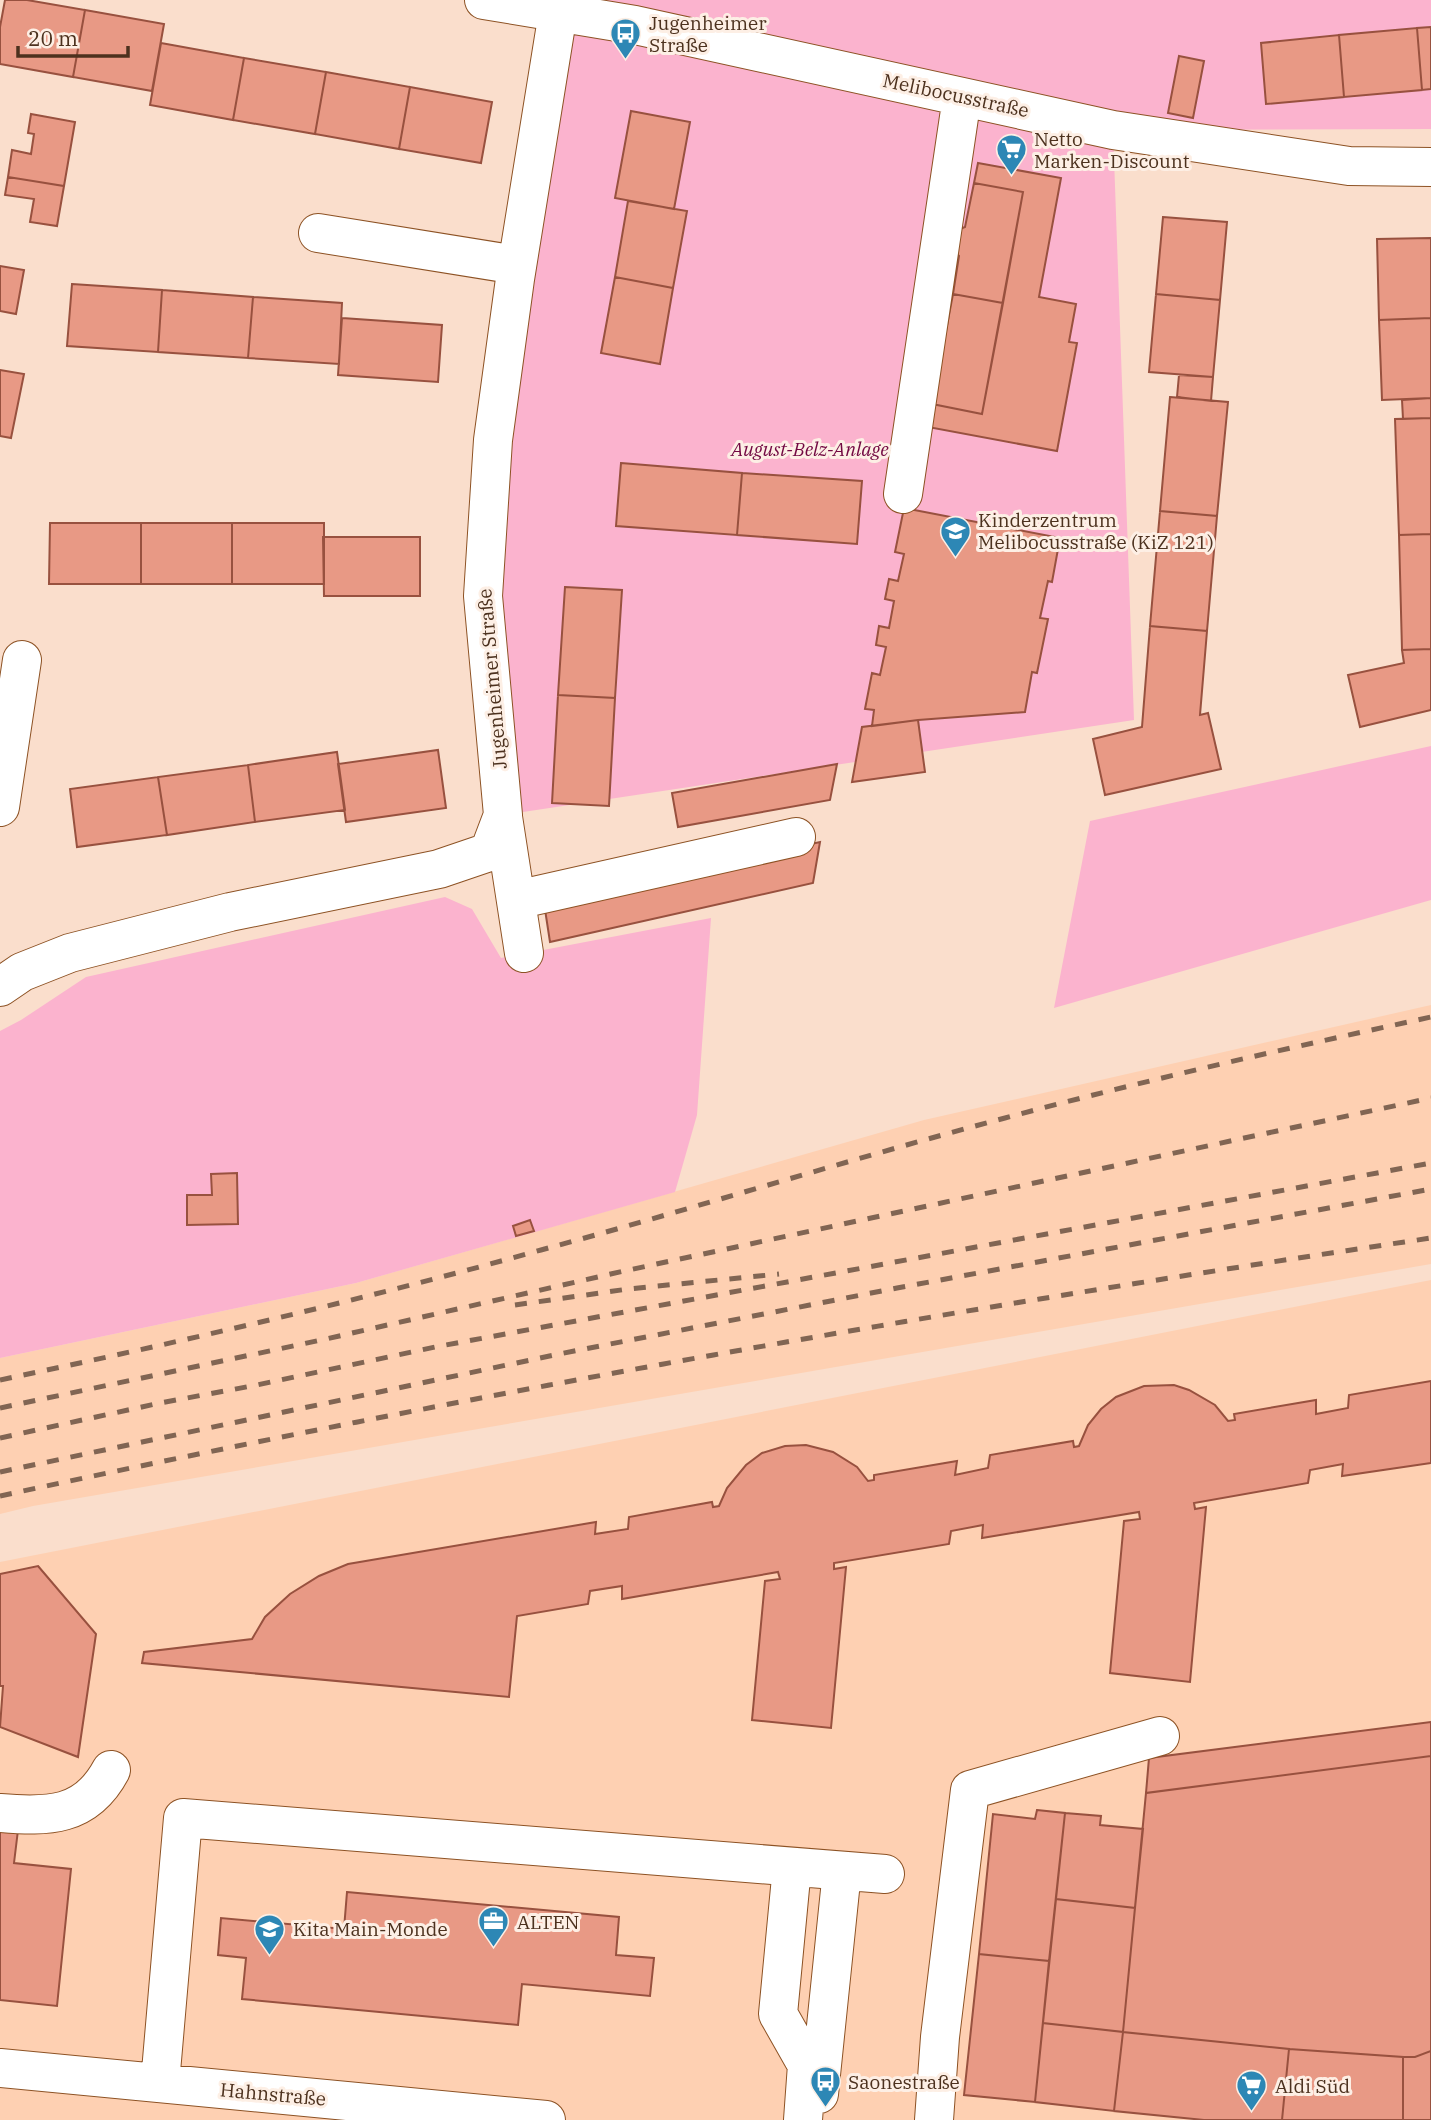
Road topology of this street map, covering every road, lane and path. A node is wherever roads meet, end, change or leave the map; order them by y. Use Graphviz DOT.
graph roads {
  1 [pos="484,0"];
  2 [pos="559,6"];
  3 [pos="962,97"];
  4 [pos="1431,167"];
  5 [pos="318,233"];
  6 [pos="517,265"];
  7 [pos="903,494"];
  8 [pos="22,660"];
  9 [pos="0,807"];
  10 [pos="503,815"];
  11 [pos="796,837"];
  12 [pos="516,900"];
  13 [pos="524,953"];
  14 [pos="0,987"];
  15 [pos="1160,1736"];
  16 [pos="111,1770"];
  17 [pos="0,1813"];
  18 [pos="792,1867"];
  19 [pos="842,1871"];
  20 [pos="885,1874"];
  21 [pos="0,2068"];
  22 [pos="160,2083"];
  23 [pos="420,2114"];
  24 [pos="546,2120"];
  25 [pos="803,2120"];
  26 [pos="816,2120"];
  27 [pos="934,2120"];
  1 -- 2 [label="street, Melibocusstraße"];
  2 -- 3 [label="street, Melibocusstraße"];
  2 -- 6 [label="street, Jugenheimer Straße"];
  3 -- 4 [label="street, Melibocusstraße"];
  3 -- 7 [label="street"];
  5 -- 6 [label="street"];
  6 -- 10 [label="street, Jugenheimer Straße"];
  8 -- 9 [label="street"];
  10 -- 12 [label="street"];
  10 -- 14 [label="street, Jugenheimer Straße"];
  11 -- 12 [label="street"];
  12 -- 13 [label="street"];
  15 -- 27 [label="street"];
  16 -- 17 [label="street"];
  18 -- 19 [label="street"];
  18 -- 22 [label="street"];
  18 -- 25 [label="street"];
  19 -- 20 [label="street"];
  19 -- 26 [label="street"];
  21 -- 22 [label="street, Hahnstraße"];
  22 -- 23 [label="street, Hahnstraße"];
  23 -- 24 [label="street, Hahnstraße"];
}
